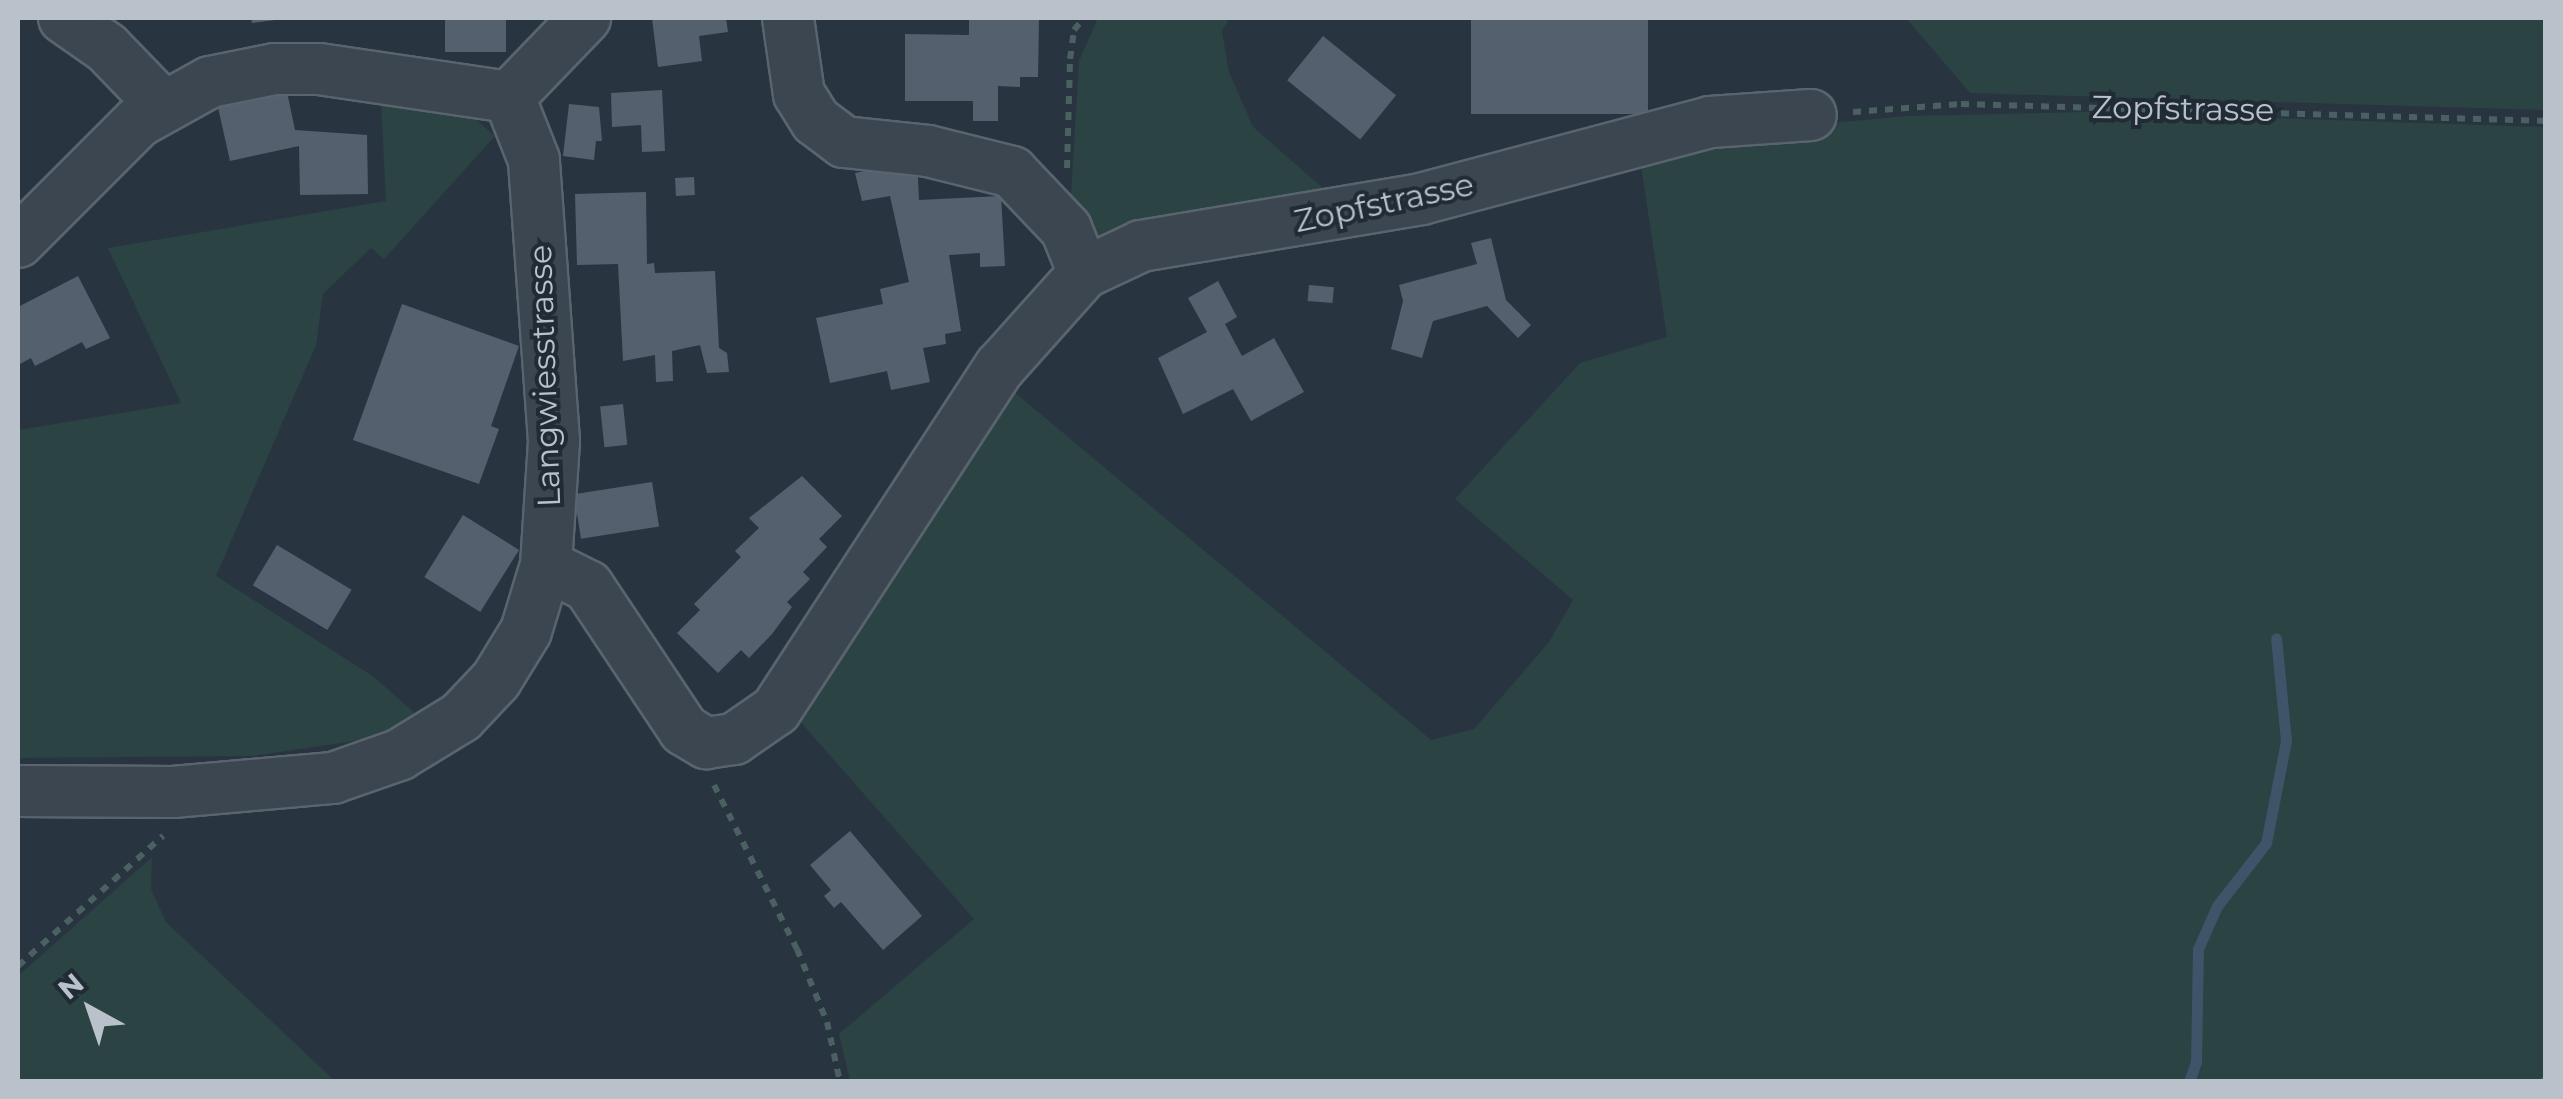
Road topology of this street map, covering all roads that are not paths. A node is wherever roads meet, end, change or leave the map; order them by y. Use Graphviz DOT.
graph roads {
  1 [pos="64,18"];
  2 [pos="585,18"];
  3 [pos="788,18"];
  4 [pos="509,97"];
  5 [pos="162,104"];
  6 [pos="1811,114"];
  7 [pos="18,242"];
  8 [pos="1075,251"];
  9 [pos="546,565"];
  10 [pos="18,791"];
  1 -- 5 [label="street"];
  2 -- 4 [label="street"];
  3 -- 8 [label="street"];
  4 -- 5 [label="street"];
  4 -- 9 [label="street, Langwiesstrasse"];
  5 -- 7 [label="street"];
  6 -- 8 [label="street, Zopfstrasse"];
  8 -- 9 [label="street, Zopfstrasse"];
  9 -- 10 [label="street, Langwiesstrasse"];
}
